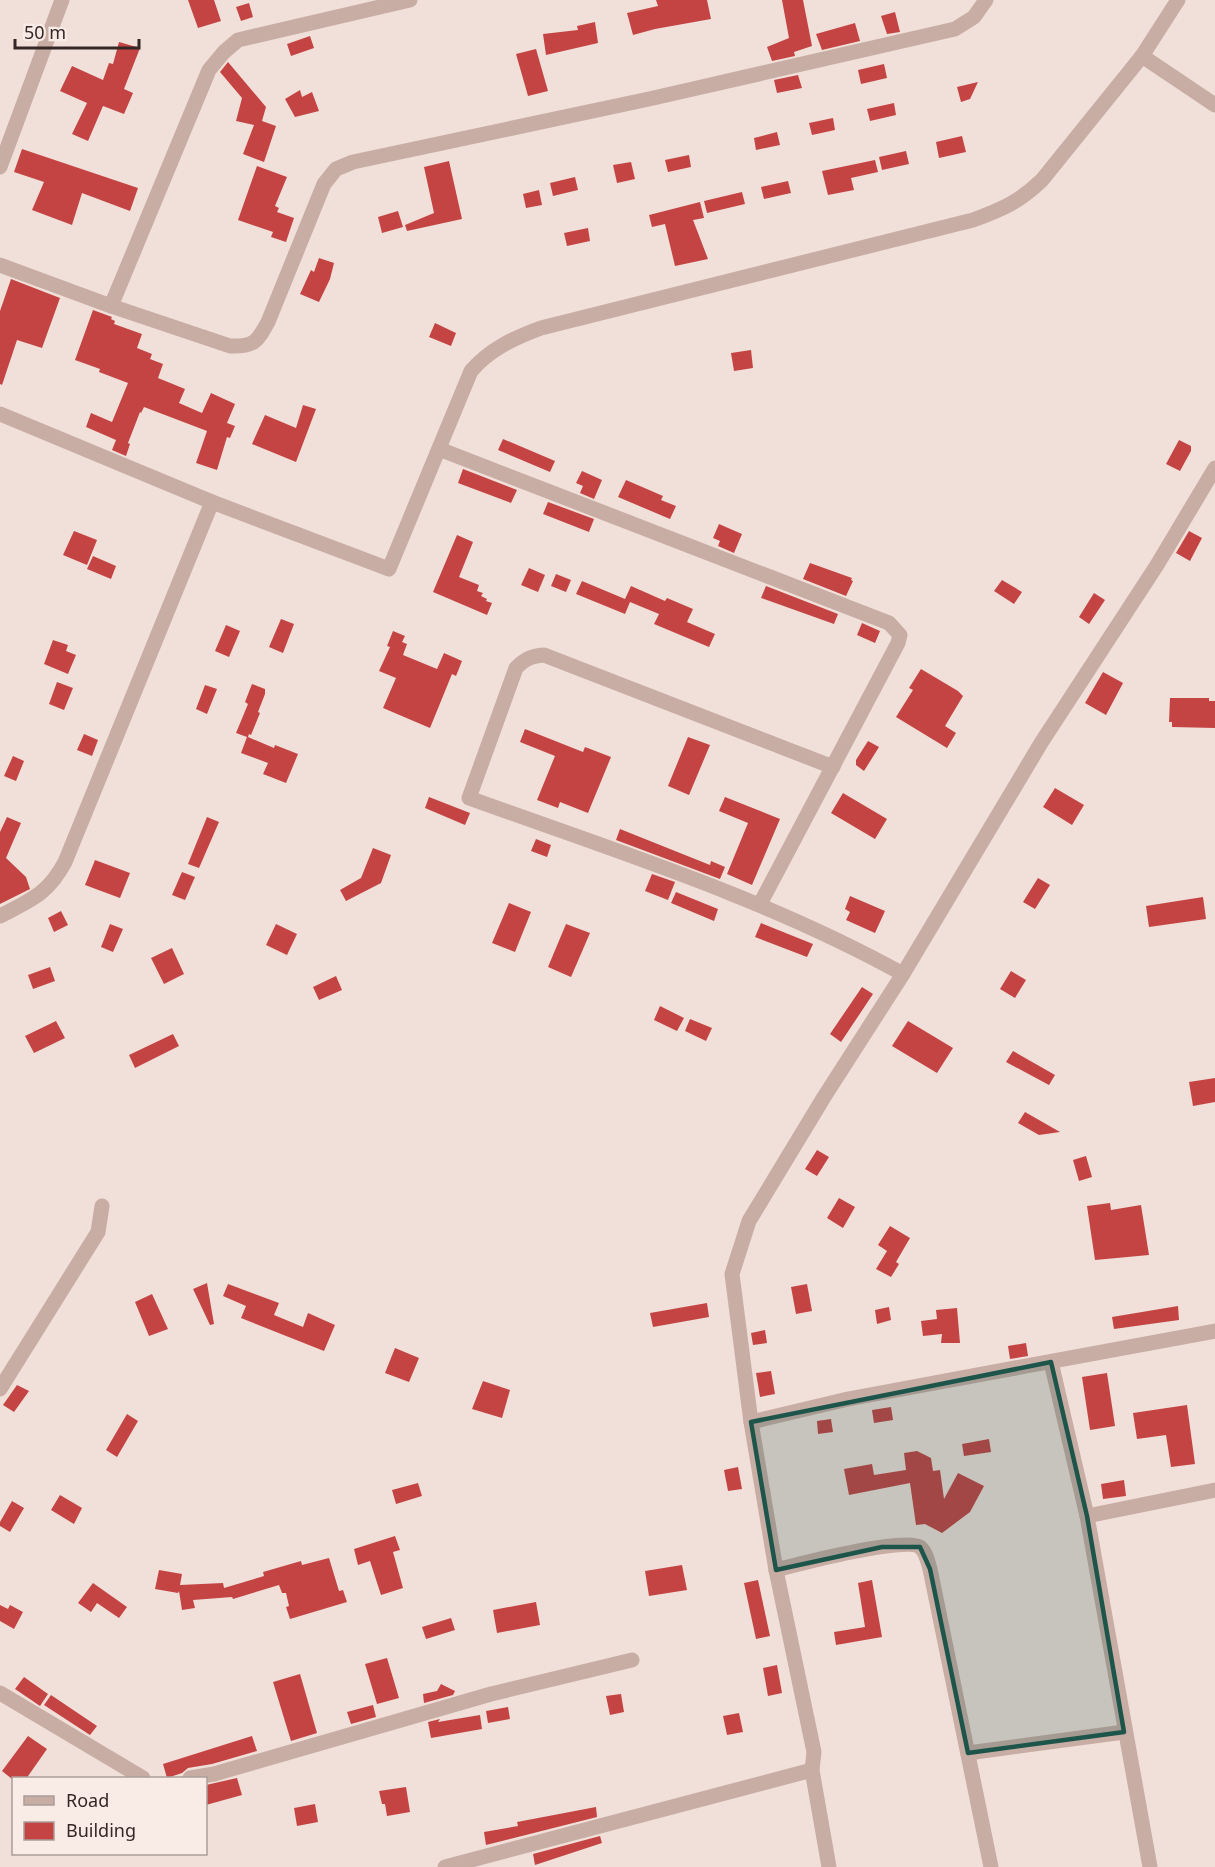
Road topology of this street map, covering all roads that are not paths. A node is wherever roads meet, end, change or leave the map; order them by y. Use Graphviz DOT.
graph roads {
  1 [pos="62,0"];
  2 [pos="410,0"];
  3 [pos="986,0"];
  4 [pos="1178,0"];
  5 [pos="1142,56"];
  6 [pos="1215,105"];
  7 [pos="0,167"];
  8 [pos="0,265"];
  9 [pos="111,306"];
  10 [pos="0,414"];
  11 [pos="439,449"];
  12 [pos="1215,468"];
  13 [pos="213,502"];
  14 [pos="833,767"];
  15 [pos="760,904"];
  16 [pos="0,916"];
  17 [pos="903,974"];
  18 [pos="102,1206"];
  19 [pos="1215,1331"];
  20 [pos="1051,1362"];
  21 [pos="0,1389"];
  22 [pos="751,1422"];
  23 [pos="1215,1490"];
  24 [pos="1087,1516"];
  25 [pos="776,1570"];
  26 [pos="632,1660"];
  27 [pos="0,1693"];
  28 [pos="1124,1732"];
  29 [pos="968,1753"];
  30 [pos="812,1770"];
  31 [pos="140,1777"];
  32 [pos="200,1777"];
  33 [pos="445,1867"];
  34 [pos="830,1867"];
  35 [pos="991,1867"];
  36 [pos="1150,1867"];
  1 -- 7 [label="street"];
  2 -- 9 [label="street"];
  3 -- 9 [label="street"];
  4 -- 5 [label="street"];
  5 -- 6 [label="street"];
  5 -- 11 [label="street"];
  8 -- 9 [label="street"];
  10 -- 13 [label="street"];
  11 -- 13 [label="street"];
  11 -- 14 [label="street"];
  12 -- 17 [label="street"];
  13 -- 16 [label="street"];
  14 -- 15 [label="street"];
  14 -- 15 [label="street"];
  15 -- 17 [label="street"];
  17 -- 22 [label="street"];
  18 -- 21 [label="street"];
  19 -- 20 [label="street"];
  20 -- 22 [label="street"];
  20 -- 24 [label="street"];
  22 -- 25 [label="street"];
  23 -- 24 [label="street"];
  24 -- 28 [label="street"];
  25 -- 29 [label="street"];
  25 -- 30 [label="street"];
  26 -- 32 [label="street"];
  27 -- 31 [label="street"];
  28 -- 29 [label="street"];
  28 -- 36 [label="street"];
  29 -- 35 [label="street"];
  30 -- 33 [label="street"];
  30 -- 34 [label="street"];
}
